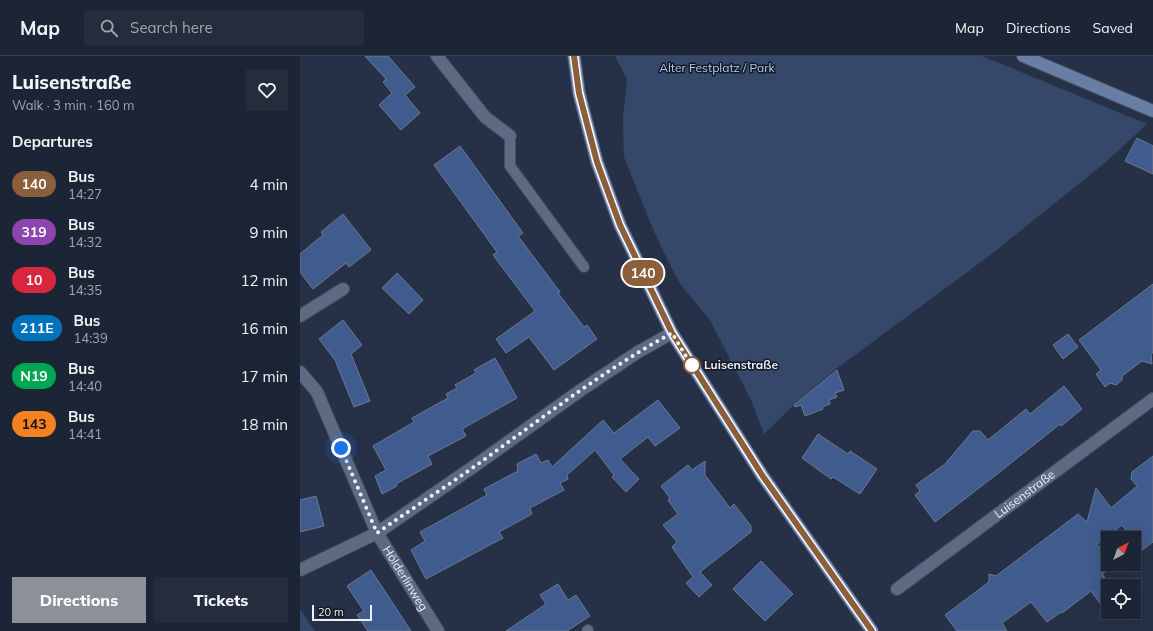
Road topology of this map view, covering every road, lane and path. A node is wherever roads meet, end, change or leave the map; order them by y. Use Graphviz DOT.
graph roads {
  1 [pos="437,56"];
  2 [pos="574,56"];
  3 [pos="1023,56"];
  4 [pos="1153,111"];
  5 [pos="510,136"];
  6 [pos="584,266"];
  7 [pos="343,289"];
  8 [pos="300,316"];
  9 [pos="672,333"];
  10 [pos="300,372"];
  11 [pos="1153,399"];
  12 [pos="377,533"];
  13 [pos="300,570"];
  14 [pos="897,589"];
  15 [pos="438,631"];
  16 [pos="872,631"];
  1 -- 5 [label="street"];
  2 -- 9 [label="main road"];
  3 -- 4 [label="street"];
  5 -- 6 [label="lane"];
  7 -- 8 [label="street"];
  9 -- 12 [label="street"];
  9 -- 16 [label="main road"];
  10 -- 12 [label="street, Hölderlinweg"];
  11 -- 14 [label="street, Luisenstraße"];
  12 -- 13 [label="street"];
  12 -- 15 [label="street, Hölderlinweg"];
}
